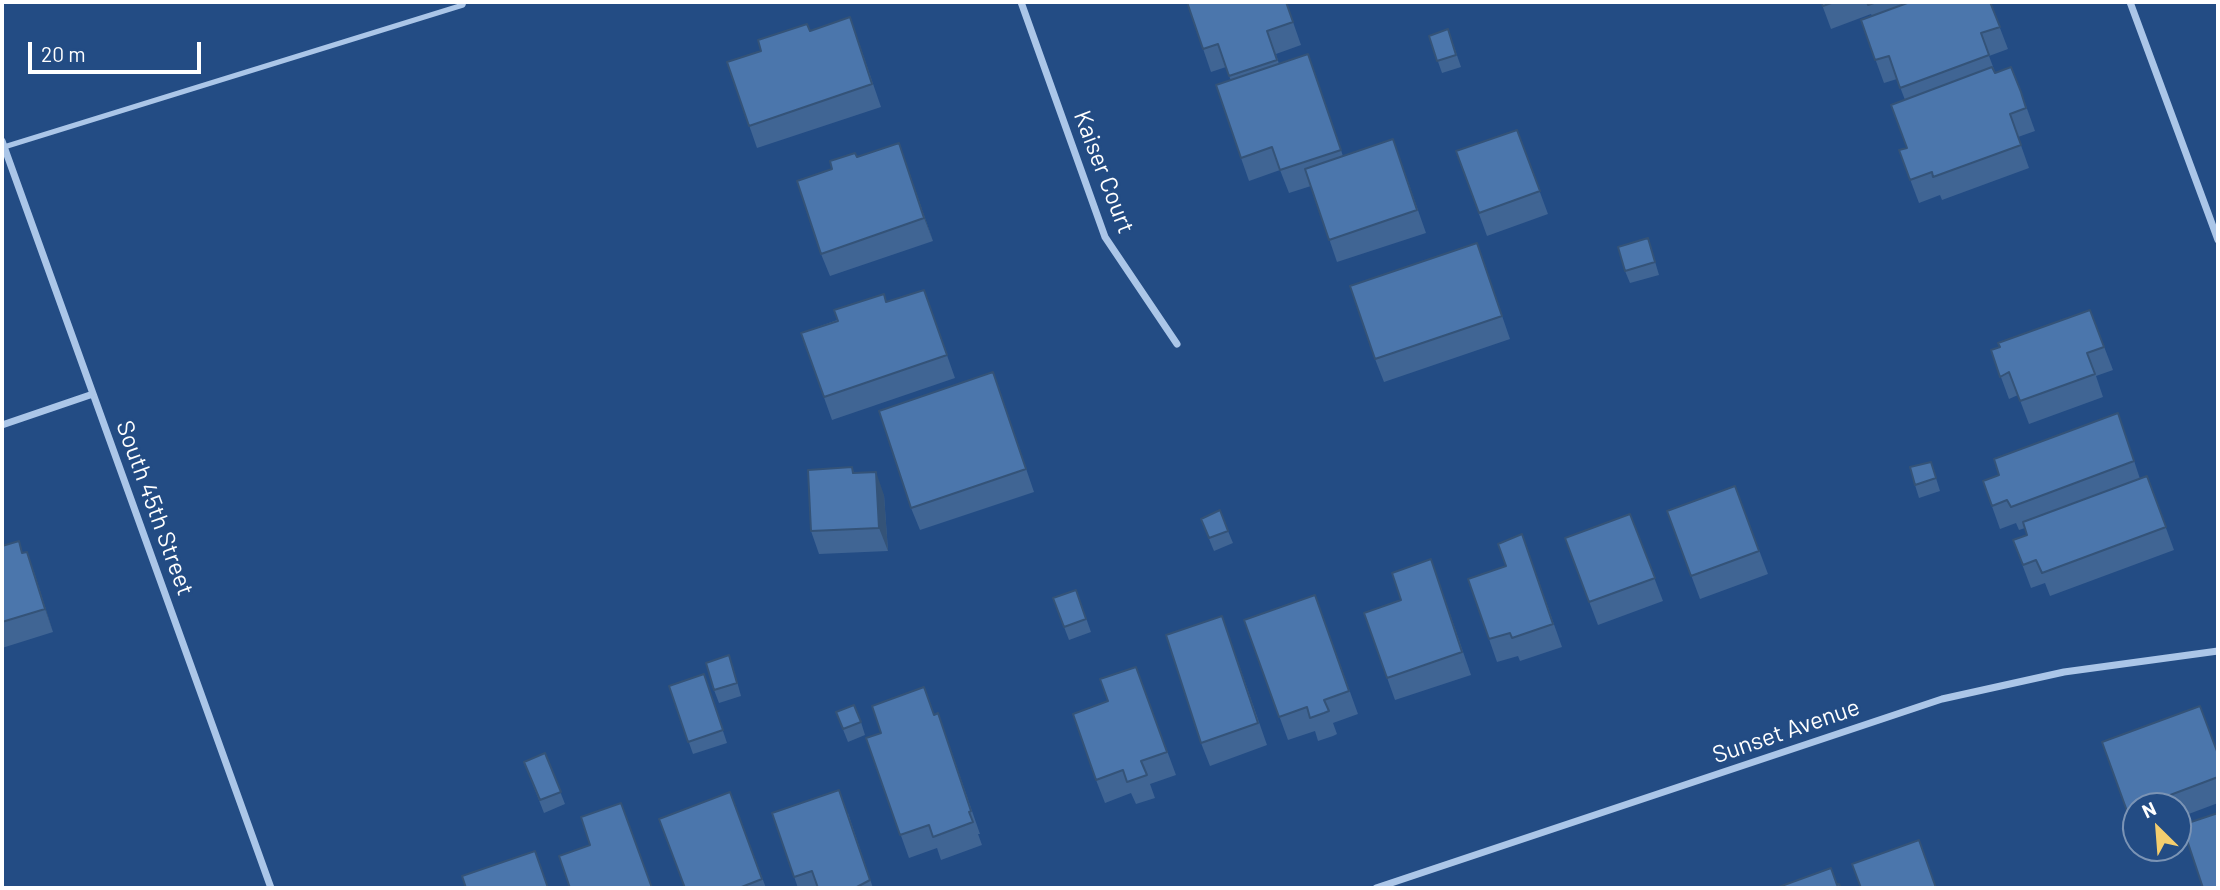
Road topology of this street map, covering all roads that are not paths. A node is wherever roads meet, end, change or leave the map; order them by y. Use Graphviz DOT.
graph roads {
  1 [pos="464,2"];
  2 [pos="1021,2"];
  3 [pos="2130,2"];
  4 [pos="3,144"];
  5 [pos="2218,240"];
  6 [pos="1177,344"];
  7 [pos="93,394"];
  8 [pos="2,425"];
  9 [pos="2218,651"];
  10 [pos="271,888"];
  11 [pos="1376,888"];
  1 -- 4 [label="lane"];
  2 -- 6 [label="street, Kaiser Court"];
  3 -- 5 [label="street"];
  4 -- 7 [label="street, South 45th Street"];
  7 -- 8 [label="street"];
  7 -- 10 [label="street, South 45th Street"];
  9 -- 11 [label="street, Sunset Avenue"];
}
